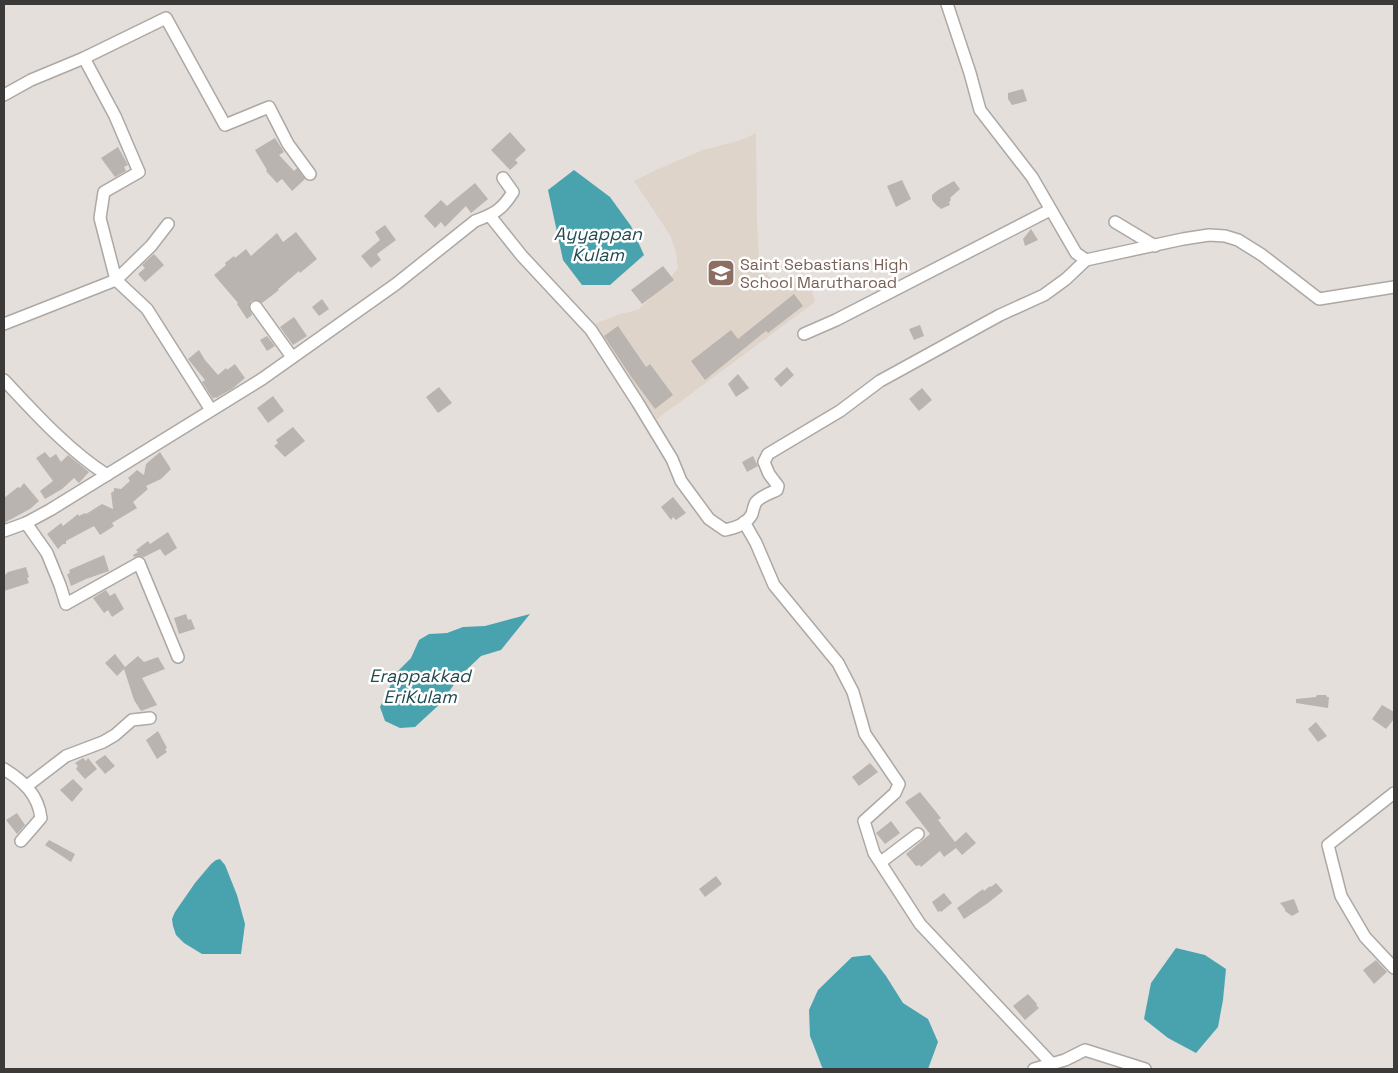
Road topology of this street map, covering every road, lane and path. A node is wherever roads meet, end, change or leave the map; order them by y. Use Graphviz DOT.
graph roads {
  1 [pos="947,4"];
  2 [pos="84,58"];
  3 [pos="4,95"];
  4 [pos="310,174"];
  5 [pos="503,178"];
  6 [pos="1050,210"];
  7 [pos="490,216"];
  8 [pos="1115,222"];
  9 [pos="168,224"];
  10 [pos="1155,246"];
  11 [pos="1086,260"];
  12 [pos="116,280"];
  13 [pos="1394,287"];
  14 [pos="256,307"];
  15 [pos="4,324"];
  16 [pos="804,334"];
  17 [pos="292,357"];
  18 [pos="4,380"];
  19 [pos="211,410"];
  20 [pos="107,474"];
  21 [pos="744,522"];
  22 [pos="26,523"];
  23 [pos="4,531"];
  24 [pos="178,657"];
  25 [pos="150,718"];
  26 [pos="4,769"];
  27 [pos="27,786"];
  28 [pos="1394,793"];
  29 [pos="918,834"];
  30 [pos="21,841"];
  31 [pos="881,862"];
  32 [pos="1394,968"];
  33 [pos="1052,1064"];
  34 [pos="1034,1069"];
  35 [pos="1145,1069"];
  1 -- 6 [label="street"];
  2 -- 3 [label="street"];
  2 -- 4 [label="street"];
  2 -- 12 [label="street"];
  5 -- 7 [label="street"];
  6 -- 11 [label="street"];
  6 -- 16 [label="street"];
  7 -- 17 [label="street"];
  7 -- 21 [label="street"];
  8 -- 10 [label="street"];
  9 -- 12 [label="street"];
  10 -- 11 [label="street"];
  10 -- 13 [label="street"];
  11 -- 21 [label="street"];
  12 -- 15 [label="street"];
  12 -- 19 [label="street"];
  14 -- 17 [label="street"];
  17 -- 19 [label="street"];
  18 -- 20 [label="street"];
  19 -- 20 [label="street"];
  20 -- 22 [label="street"];
  21 -- 31 [label="street"];
  22 -- 23 [label="street"];
  22 -- 24 [label="street"];
  25 -- 27 [label="street"];
  26 -- 27 [label="street"];
  27 -- 30 [label="street"];
  28 -- 32 [label="street"];
  29 -- 31 [label="street"];
  31 -- 33 [label="street"];
  33 -- 34 [label="street"];
  33 -- 35 [label="street"];
}
